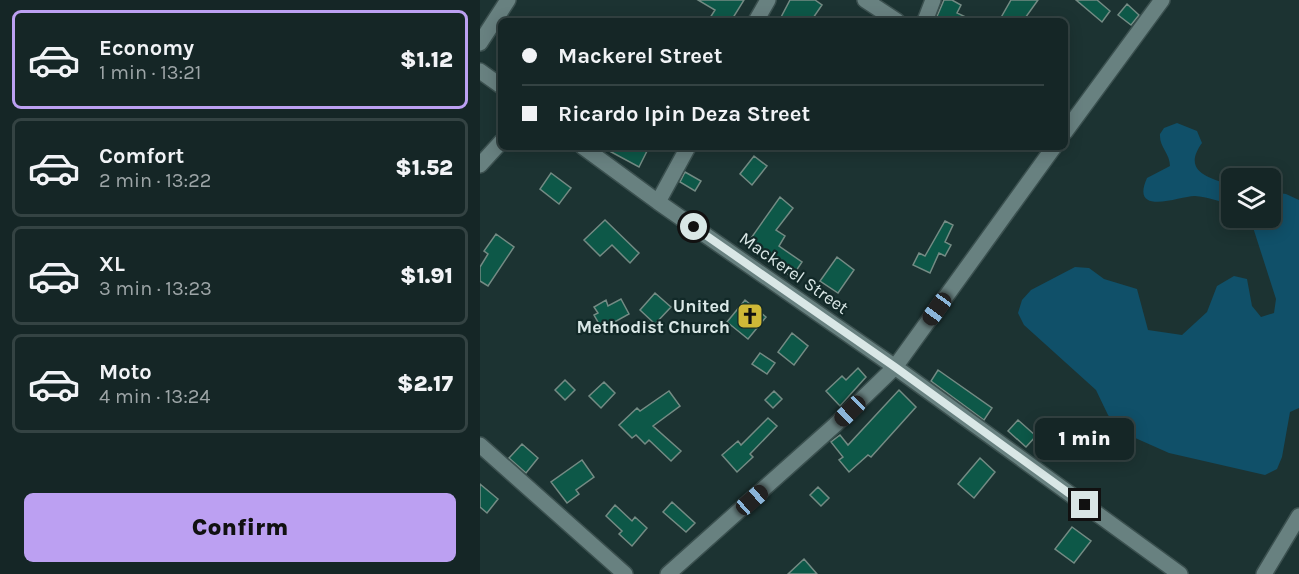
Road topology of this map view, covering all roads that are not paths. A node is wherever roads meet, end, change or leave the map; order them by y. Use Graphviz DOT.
graph roads {
  1 [pos="507,0"];
  2 [pos="768,0"];
  3 [pos="865,0"];
  4 [pos="933,0"];
  5 [pos="1162,0"];
  6 [pos="758,18"];
  7 [pos="892,18"];
  8 [pos="926,18"];
  9 [pos="480,43"];
  10 [pos="480,71"];
  11 [pos="498,84"];
  12 [pos="1068,128"];
  13 [pos="498,145"];
  14 [pos="587,150"];
  15 [pos="686,150"];
  16 [pos="1052,150"];
  17 [pos="480,165"];
  18 [pos="658,202"];
  19 [pos="895,367"];
  20 [pos="480,445"];
  21 [pos="1299,516"];
  22 [pos="625,574"];
  23 [pos="668,574"];
  24 [pos="1180,574"];
  25 [pos="1264,574"];
  1 -- 9 [label="street"];
  2 -- 6 [label="street"];
  3 -- 7 [label="street"];
  4 -- 8 [label="street"];
  5 -- 12 [label="street"];
  10 -- 11 [label="street"];
  13 -- 17 [label="street"];
  14 -- 18 [label="street, Mackerel Street"];
  15 -- 18 [label="street"];
  16 -- 19 [label="street"];
  18 -- 19 [label="street, Mackerel Street"];
  19 -- 23 [label="street"];
  19 -- 24 [label="street, Mackerel Street"];
  20 -- 22 [label="street"];
  21 -- 25 [label="street"];
}
